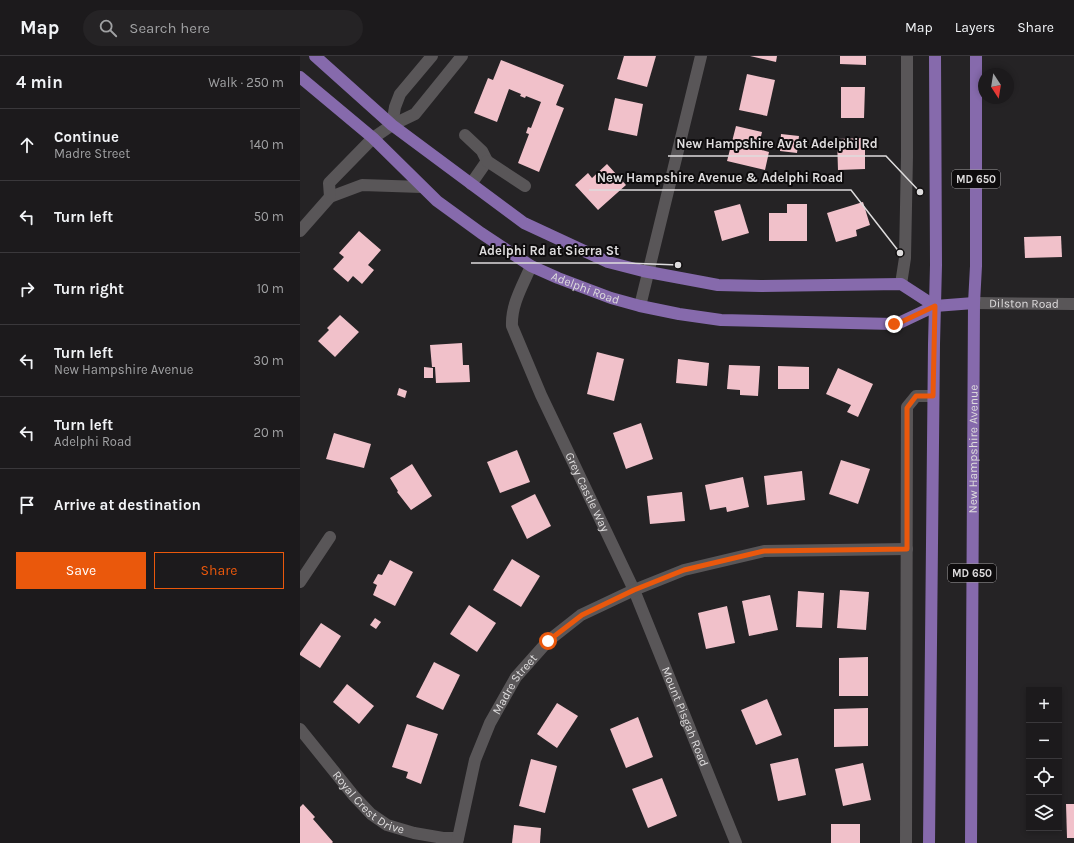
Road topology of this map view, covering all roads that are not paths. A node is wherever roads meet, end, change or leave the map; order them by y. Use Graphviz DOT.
graph roads {
  1 [pos="315,56"];
  2 [pos="432,56"];
  3 [pos="462,56"];
  4 [pos="701,56"];
  5 [pos="907,56"];
  6 [pos="935,56"];
  7 [pos="976,56"];
  8 [pos="300,77"];
  9 [pos="392,125"];
  10 [pos="465,135"];
  11 [pos="373,138"];
  12 [pos="487,161"];
  13 [pos="471,184"];
  14 [pos="525,186"];
  15 [pos="422,187"];
  16 [pos="330,196"];
  17 [pos="300,231"];
  18 [pos="531,266"];
  19 [pos="648,272"];
  20 [pos="901,284"];
  21 [pos="974,303"];
  22 [pos="1074,304"];
  23 [pos="640,306"];
  24 [pos="935,306"];
  25 [pos="933,396"];
  26 [pos="330,537"];
  27 [pos="907,549"];
  28 [pos="300,582"];
  29 [pos="634,590"];
  30 [pos="300,729"];
  31 [pos="458,841"];
  32 [pos="736,843"];
  33 [pos="906,843"];
  34 [pos="929,843"];
  35 [pos="971,843"];
  1 -- 9 [label="main road"];
  2 -- 9 [label="street"];
  3 -- 9 [label="street"];
  4 -- 19 [label="street"];
  5 -- 20 [label="street"];
  6 -- 24 [label="main road, MD 650"];
  7 -- 21 [label="main road, New Hampshire Avenue / MD 650"];
  8 -- 11 [label="main road, Adelphi Road"];
  9 -- 11 [label="street"];
  9 -- 13 [label="main road"];
  10 -- 12 [label="street"];
  11 -- 15 [label="main road, Adelphi Road"];
  11 -- 16 [label="street"];
  12 -- 13 [label="street"];
  12 -- 14 [label="street"];
  13 -- 19 [label="main road"];
  15 -- 16 [label="street"];
  15 -- 18 [label="main road, Adelphi Road"];
  16 -- 17 [label="street"];
  18 -- 23 [label="main road, Adelphi Road"];
  18 -- 29 [label="street, Grey Castle Way"];
  19 -- 20 [label="main road"];
  19 -- 23 [label="street"];
  20 -- 24 [label="main road"];
  21 -- 22 [label="street, Dilston Road"];
  21 -- 24 [label="main road, Adelphi Road"];
  21 -- 35 [label="main road, New Hampshire Avenue / MD 650"];
  23 -- 24 [label="main road, Adelphi Road"];
  24 -- 25 [label="main road, MD 650"];
  25 -- 27 [label="street"];
  25 -- 34 [label="main road, MD 650"];
  26 -- 28 [label="street"];
  27 -- 29 [label="street, Madre Street"];
  27 -- 33 [label="street"];
  29 -- 31 [label="street, Madre Street"];
  29 -- 32 [label="street, Mount Pisgah Road"];
  30 -- 31 [label="street, Royal Crest Drive"];
}
